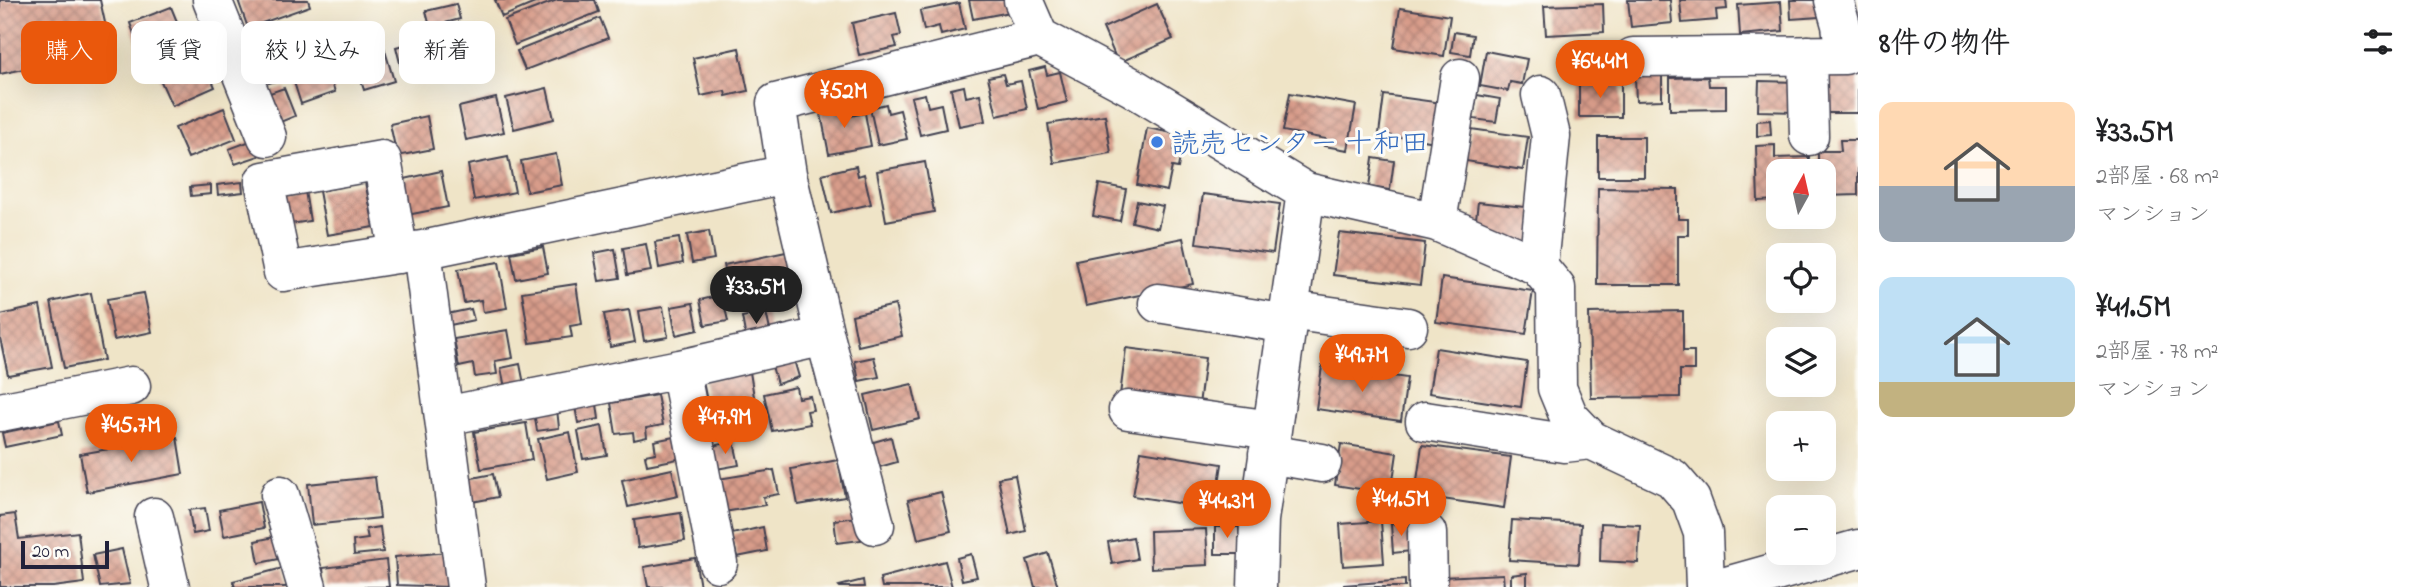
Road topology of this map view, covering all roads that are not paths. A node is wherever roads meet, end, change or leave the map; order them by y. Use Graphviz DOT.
graph roads {
  1 [pos="212,0"];
  2 [pos="1023,0"];
  3 [pos="1834,0"];
  4 [pos="1039,37"];
  5 [pos="1807,55"];
  6 [pos="1633,57"];
  7 [pos="1460,79"];
  8 [pos="1541,95"];
  9 [pos="1809,136"];
  10 [pos="267,137"];
  11 [pos="787,174"];
  12 [pos="1306,192"];
  13 [pos="1437,222"];
  14 [pos="1538,266"];
  15 [pos="1158,303"];
  16 [pos="1288,317"];
  17 [pos="1408,327"];
  18 [pos="825,336"];
  19 [pos="680,369"];
  20 [pos="131,386"];
  21 [pos="1128,410"];
  22 [pos="0,412"];
  23 [pos="445,416"];
  24 [pos="1425,421"];
  25 [pos="1591,440"];
  26 [pos="1270,442"];
  27 [pos="1322,463"];
  28 [pos="280,495"];
  29 [pos="155,517"];
  30 [pos="875,526"];
  31 [pos="1427,533"];
  32 [pos="1858,549"];
  33 [pos="718,563"];
  34 [pos="170,587"];
  35 [pos="307,587"];
  36 [pos="466,587"];
  37 [pos="1257,587"];
  38 [pos="1428,587"];
  39 [pos="1705,587"];
  40 [pos="1723,587"];
  1 -- 10 [label="street"];
  2 -- 4 [label="street"];
  3 -- 5 [label="street"];
  4 -- 11 [label="street"];
  4 -- 12 [label="street"];
  5 -- 6 [label="street"];
  5 -- 9 [label="street"];
  7 -- 13 [label="street"];
  8 -- 14 [label="street"];
  11 -- 18 [label="street"];
  11 -- 23 [label="street"];
  12 -- 13 [label="street"];
  12 -- 16 [label="street"];
  13 -- 14 [label="street"];
  14 -- 25 [label="street"];
  15 -- 16 [label="street"];
  16 -- 17 [label="street"];
  16 -- 26 [label="street"];
  18 -- 19 [label="street"];
  18 -- 30 [label="street"];
  19 -- 23 [label="street"];
  19 -- 33 [label="street"];
  20 -- 22 [label="street"];
  21 -- 26 [label="street"];
  23 -- 36 [label="street"];
  24 -- 25 [label="street"];
  25 -- 39 [label="street"];
  26 -- 27 [label="street"];
  26 -- 37 [label="street"];
  28 -- 35 [label="street"];
  29 -- 34 [label="street"];
  31 -- 38 [label="street"];
  32 -- 40 [label="street"];
}
